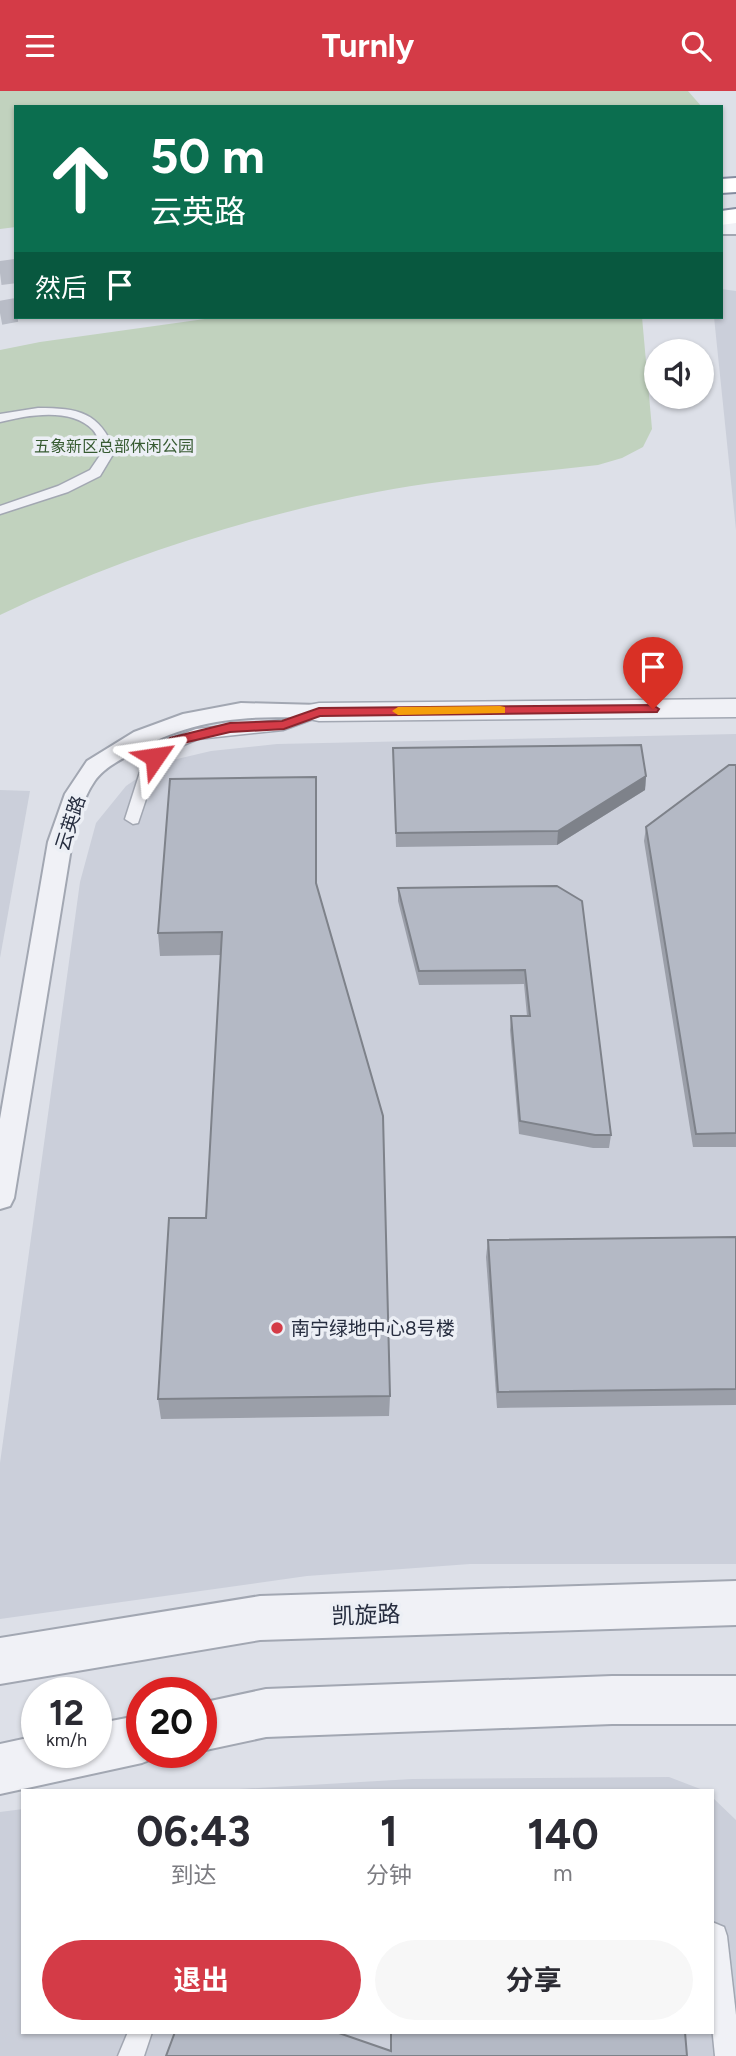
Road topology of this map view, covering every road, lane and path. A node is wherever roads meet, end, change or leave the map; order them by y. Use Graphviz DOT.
graph roads {
  1 [pos="0,418"];
  2 [pos="0,510"];
  3 [pos="736,708"];
  4 [pos="319,712"];
  5 [pos="133,819"];
  6 [pos="0,1198"];
  7 [pos="736,1603"];
  8 [pos="0,1661"];
  9 [pos="736,1700"];
  10 [pos="217,1724"];
  11 [pos="21,1765"];
  12 [pos="0,1769"];
  13 [pos="714,1935"];
  14 [pos="139,2034"];
  15 [pos="131,2056"];
  16 [pos="729,2056"];
  1 -- 2 [label="lane"];
  3 -- 4 [label="street, 云英路"];
  4 -- 5 [label="lane"];
  4 -- 6 [label="street, 云英路"];
  7 -- 8 [label="street, 凯旋路"];
  9 -- 10 [label="street"];
  11 -- 12 [label="street"];
  13 -- 16 [label="lane"];
  14 -- 15 [label="lane"];
}
